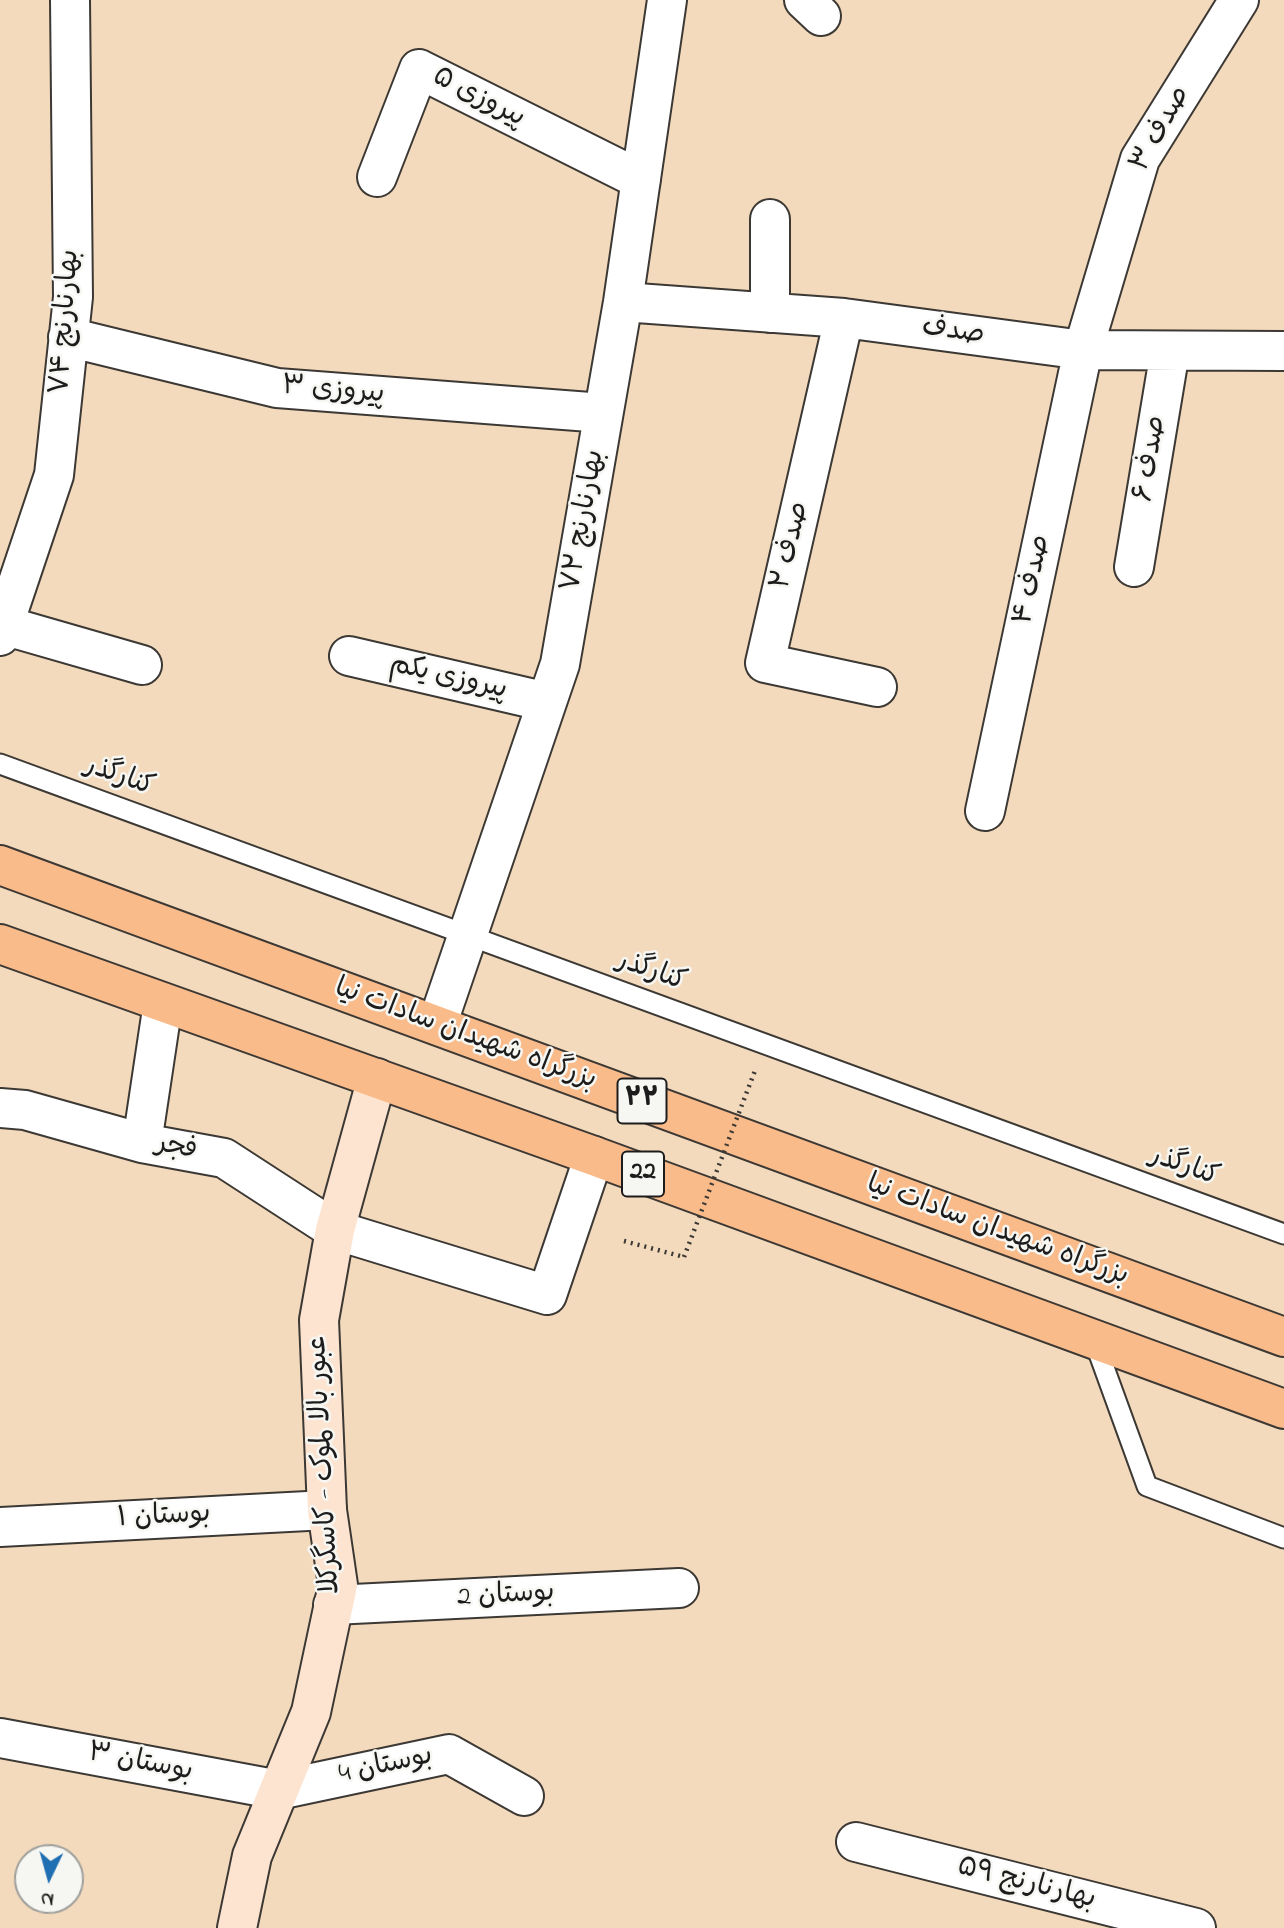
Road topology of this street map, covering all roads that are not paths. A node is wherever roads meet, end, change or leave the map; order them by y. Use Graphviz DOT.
graph roads {
  1 [pos="70,0"];
  2 [pos="667,0"];
  3 [pos="1240,0"];
  4 [pos="377,177"];
  5 [pos="640,180"];
  6 [pos="770,219"];
  7 [pos="623,302"];
  8 [pos="770,313"];
  9 [pos="844,318"];
  10 [pos="68,337"];
  11 [pos="1083,350"];
  12 [pos="1170,351"];
  13 [pos="1284,351"];
  14 [pos="603,413"];
  15 [pos="1134,567"];
  16 [pos="2,631"];
  17 [pos="349,656"];
  18 [pos="142,665"];
  19 [pos="877,687"];
  20 [pos="547,702"];
  21 [pos="0,764"];
  22 [pos="985,811"];
  23 [pos="0,864"];
  24 [pos="468,936"];
  25 [pos="0,944"];
  26 [pos="163,1003"];
  27 [pos="437,1025"];
  28 [pos="377,1078"];
  29 [pos="0,1108"];
  30 [pos="142,1143"];
  31 [pos="594,1156"];
  32 [pos="335,1230"];
  33 [pos="1284,1234"];
  34 [pos="1284,1337"];
  35 [pos="1094,1339"];
  36 [pos="1284,1409"];
  37 [pos="327,1510"];
  38 [pos="0,1527"];
  39 [pos="1284,1538"];
  40 [pos="679,1588"];
  41 [pos="333,1605"];
  42 [pos="0,1738"];
  43 [pos="279,1790"];
  44 [pos="524,1796"];
  45 [pos="856,1842"];
  46 [pos="237,1928"];
  47 [pos="1196,1928"];
  1 -- 10 [label="street, بهارنارنج ۷۴"];
  2 -- 5 [label="street, بهارنارنج ۷۲"];
  3 -- 11 [label="street, صدف ۳"];
  4 -- 5 [label="street, پیروزی ۵"];
  5 -- 7 [label="street, بهارنارنج ۷۲"];
  6 -- 8 [label="street"];
  7 -- 8 [label="street, صدف"];
  7 -- 14 [label="street, بهارنارنج ۷۲"];
  8 -- 9 [label="street, صدف"];
  9 -- 11 [label="street, صدف"];
  9 -- 19 [label="street, صدف ۲"];
  10 -- 14 [label="street, پیروزی ۳"];
  10 -- 16 [label="street, بهارنارنج ۷۴"];
  11 -- 12 [label="street, صدف"];
  11 -- 22 [label="street, صدف ۴"];
  12 -- 13 [label="street, صدف"];
  12 -- 15 [label="street, صدف ۶"];
  14 -- 20 [label="street, بهارنارنج ۷۲"];
  16 -- 18 [label="street"];
  17 -- 20 [label="street, پیروزی یکم"];
  20 -- 24 [label="street, بهارنارنج ۷۲"];
  21 -- 24 [label="lane, کنارگذر"];
  23 -- 27 [label="highway, بزرگراه شهیدان سادات نیا / ۲۲"];
  24 -- 27 [label="street, بهارنارنج ۷۲"];
  24 -- 33 [label="lane, کنارگذر"];
  25 -- 26 [label="highway, 22"];
  26 -- 28 [label="highway, 22"];
  26 -- 30 [label="street"];
  27 -- 34 [label="highway, بزرگراه شهیدان سادات نیا / ۲۲"];
  28 -- 31 [label="highway, 22"];
  28 -- 32 [label="street, عبور بالا لموک - کاسگرکلا"];
  29 -- 30 [label="street, فجر"];
  30 -- 32 [label="street, فجر"];
  31 -- 32 [label="street, فجر"];
  31 -- 35 [label="highway, 22"];
  32 -- 37 [label="street, عبور بالا لموک - کاسگرکلا"];
  35 -- 36 [label="highway, 22"];
  35 -- 39 [label="lane"];
  37 -- 38 [label="street, بوستان ۱"];
  37 -- 41 [label="street, عبور بالا لموک - کاسگرکلا"];
  40 -- 41 [label="street, بوستان 2"];
  41 -- 43 [label="street, عبور بالا لموک - کاسگرکلا"];
  42 -- 43 [label="street, بوستان ۳"];
  43 -- 44 [label="street, بوستان 4"];
  43 -- 46 [label="street, عبور بالا لموک - کاسگرکلا"];
  45 -- 47 [label="street, بهارنارنج ۵۹"];
}
